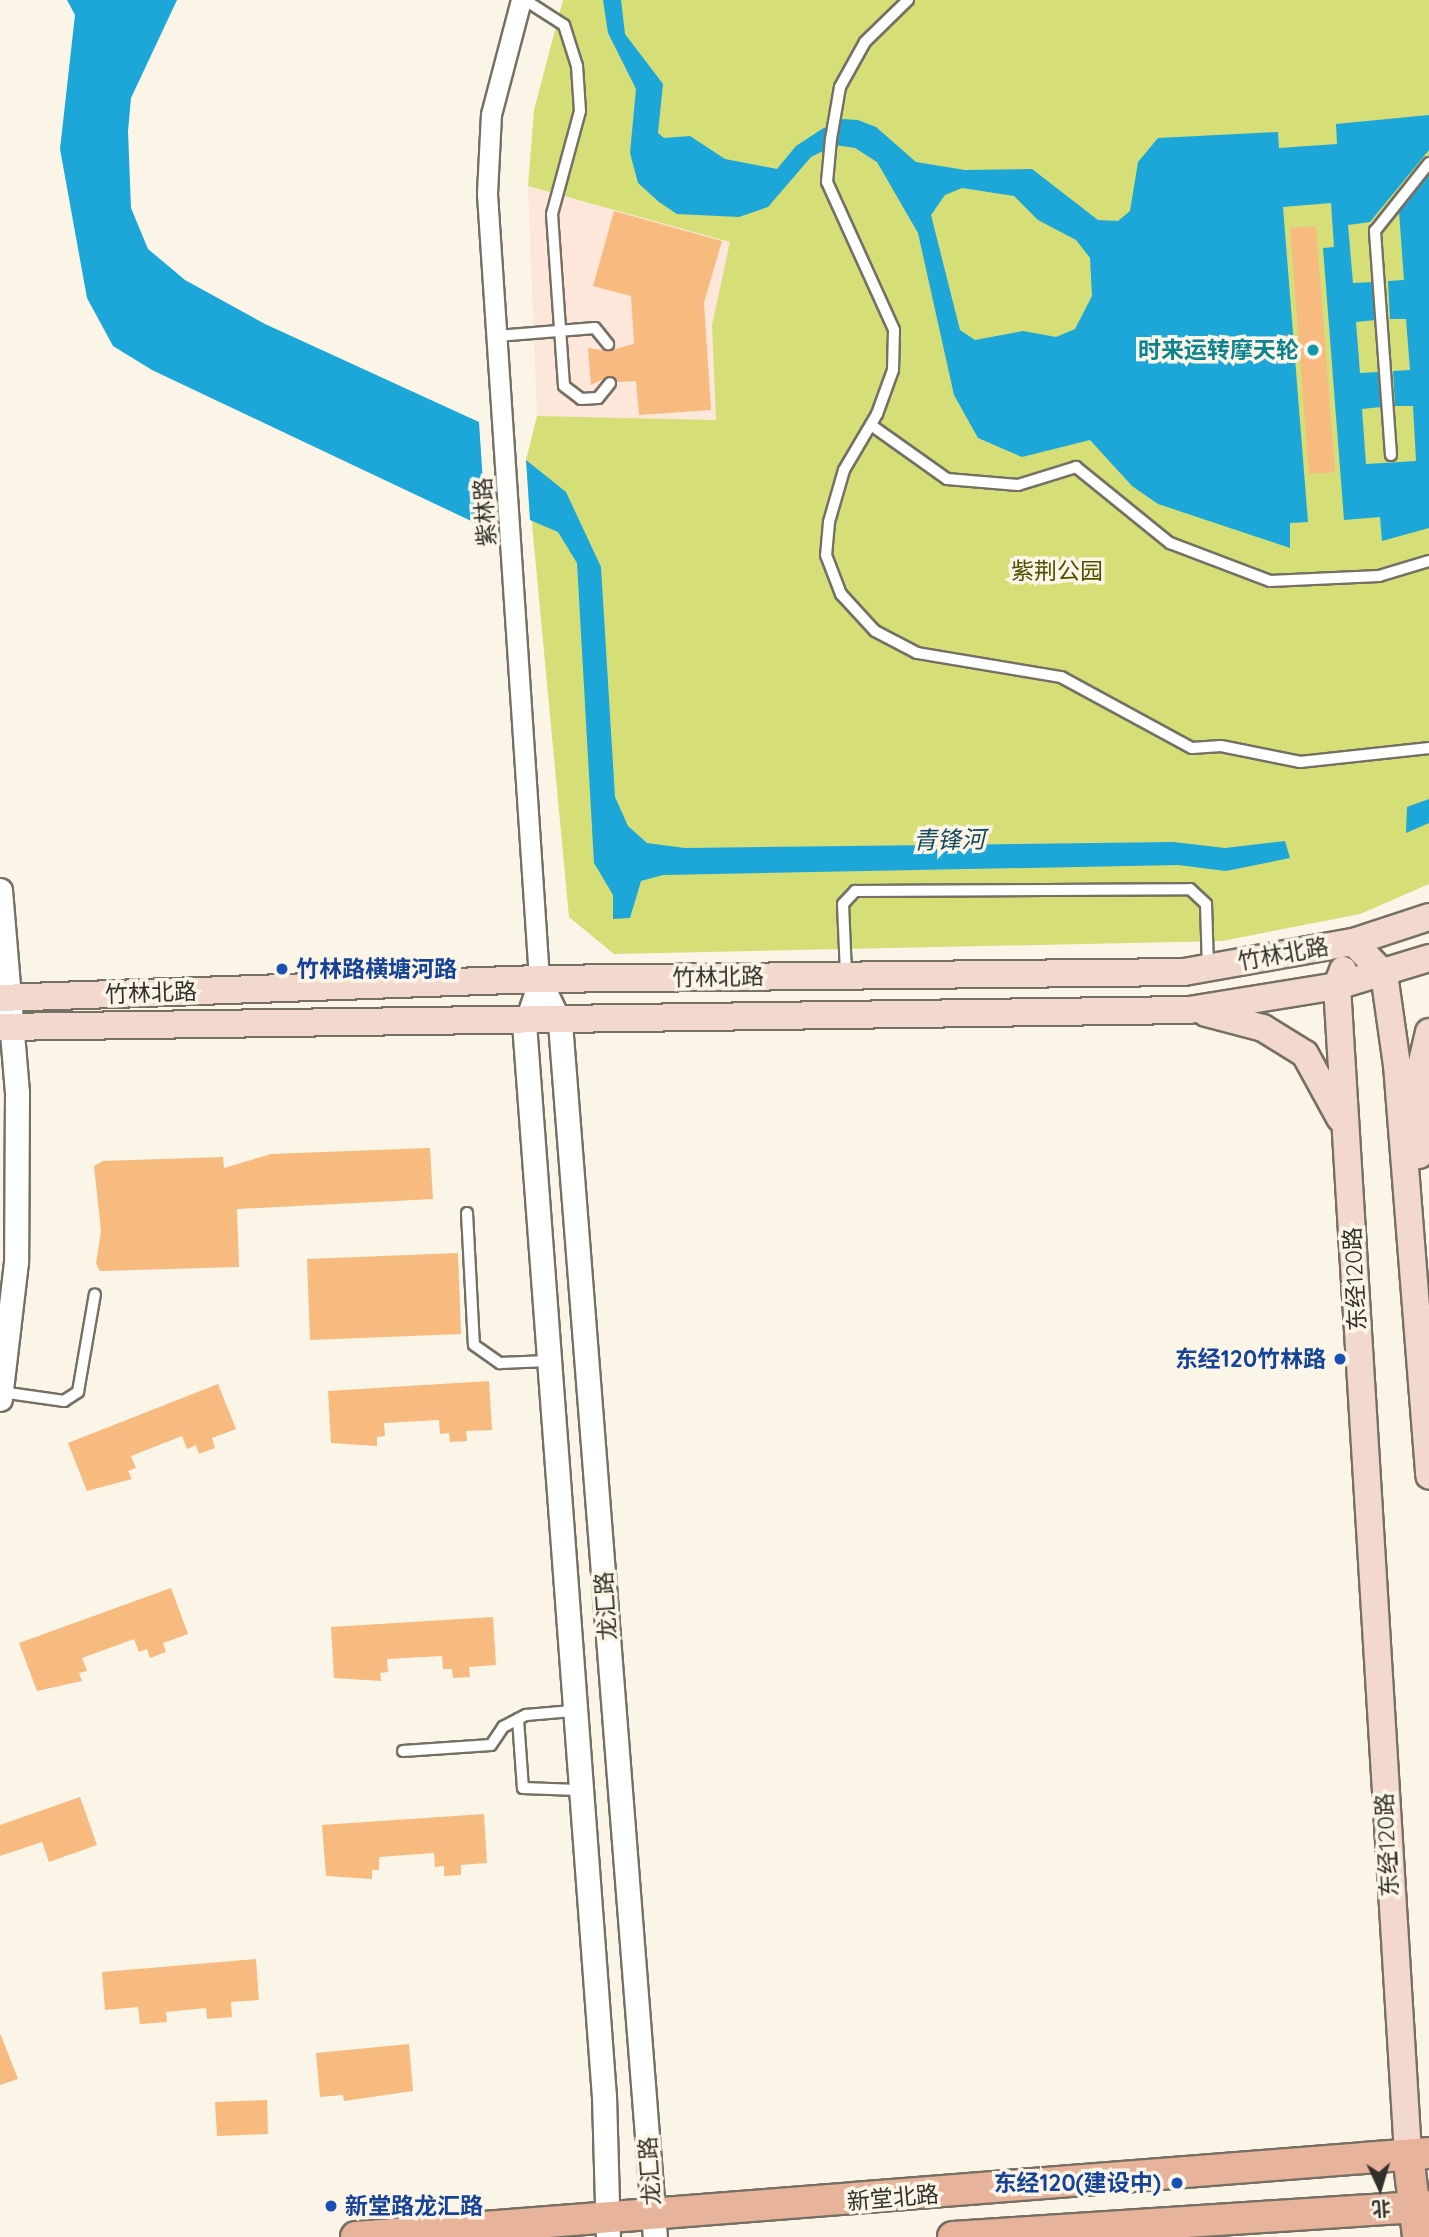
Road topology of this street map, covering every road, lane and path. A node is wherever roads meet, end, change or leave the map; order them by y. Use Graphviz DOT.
graph roads {
  1 [pos="523,0"];
  2 [pos="908,0"];
  3 [pos="1429,163"];
  4 [pos="559,331"];
  5 [pos="497,336"];
  6 [pos="608,344"];
  7 [pos="610,383"];
  8 [pos="870,425"];
  9 [pos="1391,455"];
  10 [pos="1429,561"];
  11 [pos="1429,748"];
  12 [pos="0,890"];
  13 [pos="1429,917"];
  14 [pos="1353,942"];
  15 [pos="1429,958"];
  16 [pos="1208,967"];
  17 [pos="1384,974"];
  18 [pos="846,975"];
  19 [pos="539,979"];
  20 [pos="1337,986"];
  21 [pos="5,998"];
  22 [pos="1096,1012"];
  23 [pos="524,1023"];
  24 [pos="560,1023"];
  25 [pos="7,1026"];
  26 [pos="1429,1032"];
  27 [pos="1347,1134"];
  28 [pos="467,1213"];
  29 [pos="95,1294"];
  30 [pos="1418,1350"];
  31 [pos="548,1361"];
  32 [pos="1,1392"];
  33 [pos="0,1399"];
  34 [pos="1429,1476"];
  35 [pos="572,1710"];
  36 [pos="518,1719"];
  37 [pos="403,1751"];
  38 [pos="578,1790"];
  39 [pos="1418,2154"];
  40 [pos="1422,2207"];
  41 [pos="654,2227"];
  42 [pos="608,2229"];
  43 [pos="356,2237"];
  44 [pos="953,2237"];
  45 [pos="1418,2237"];
  1 -- 4 [label="lane"];
  1 -- 5 [label="street, 紫林路"];
  2 -- 8 [label="lane"];
  3 -- 9 [label="lane"];
  4 -- 5 [label="lane"];
  4 -- 6 [label="lane"];
  4 -- 7 [label="lane"];
  5 -- 19 [label="street, 紫林路"];
  8 -- 10 [label="lane"];
  8 -- 11 [label="lane"];
  12 -- 21 [label="street"];
  13 -- 14 [label="main road, 竹林北路"];
  14 -- 16 [label="main road, 竹林北路"];
  14 -- 17 [label="main road"];
  14 -- 20 [label="main road, 东经120路"];
  15 -- 17 [label="main road, 竹林北路"];
  16 -- 18 [label="main road, 竹林北路"];
  16 -- 18 [label="lane"];
  17 -- 20 [label="main road, 竹林北路"];
  17 -- 30 [label="main road"];
  18 -- 19 [label="main road, 竹林北路"];
  19 -- 21 [label="main road, 竹林北路"];
  19 -- 23 [label="street, 紫林路"];
  19 -- 24 [label="street, 龙汇路"];
  20 -- 22 [label="main road, 竹林北路"];
  20 -- 27 [label="main road, 东经120路"];
  21 -- 25 [label="street"];
  22 -- 24 [label="main road, 竹林北路"];
  22 -- 27 [label="main road"];
  23 -- 24 [label="main road, 竹林北路"];
  23 -- 25 [label="main road, 竹林北路"];
  23 -- 31 [label="street, 龙汇路"];
  24 -- 41 [label="street, 龙汇路"];
  25 -- 32 [label="street"];
  26 -- 30 [label="main road"];
  27 -- 39 [label="main road, 东经120路"];
  28 -- 31 [label="lane"];
  29 -- 32 [label="lane"];
  30 -- 34 [label="main road"];
  31 -- 35 [label="street, 龙汇路"];
  32 -- 33 [label="street"];
  35 -- 36 [label="lane"];
  35 -- 38 [label="street, 龙汇路"];
  36 -- 37 [label="lane"];
  36 -- 38 [label="lane"];
  38 -- 42 [label="street, 龙汇路"];
  39 -- 40 [label="main road, 东经120路"];
  39 -- 41 [label="main road, 新堂北路"];
  40 -- 44 [label="main road, 新堂北路"];
  40 -- 45 [label="main road, 东经120路"];
  41 -- 42 [label="main road, 新堂北路"];
  42 -- 43 [label="main road, 新堂北路"];
}
